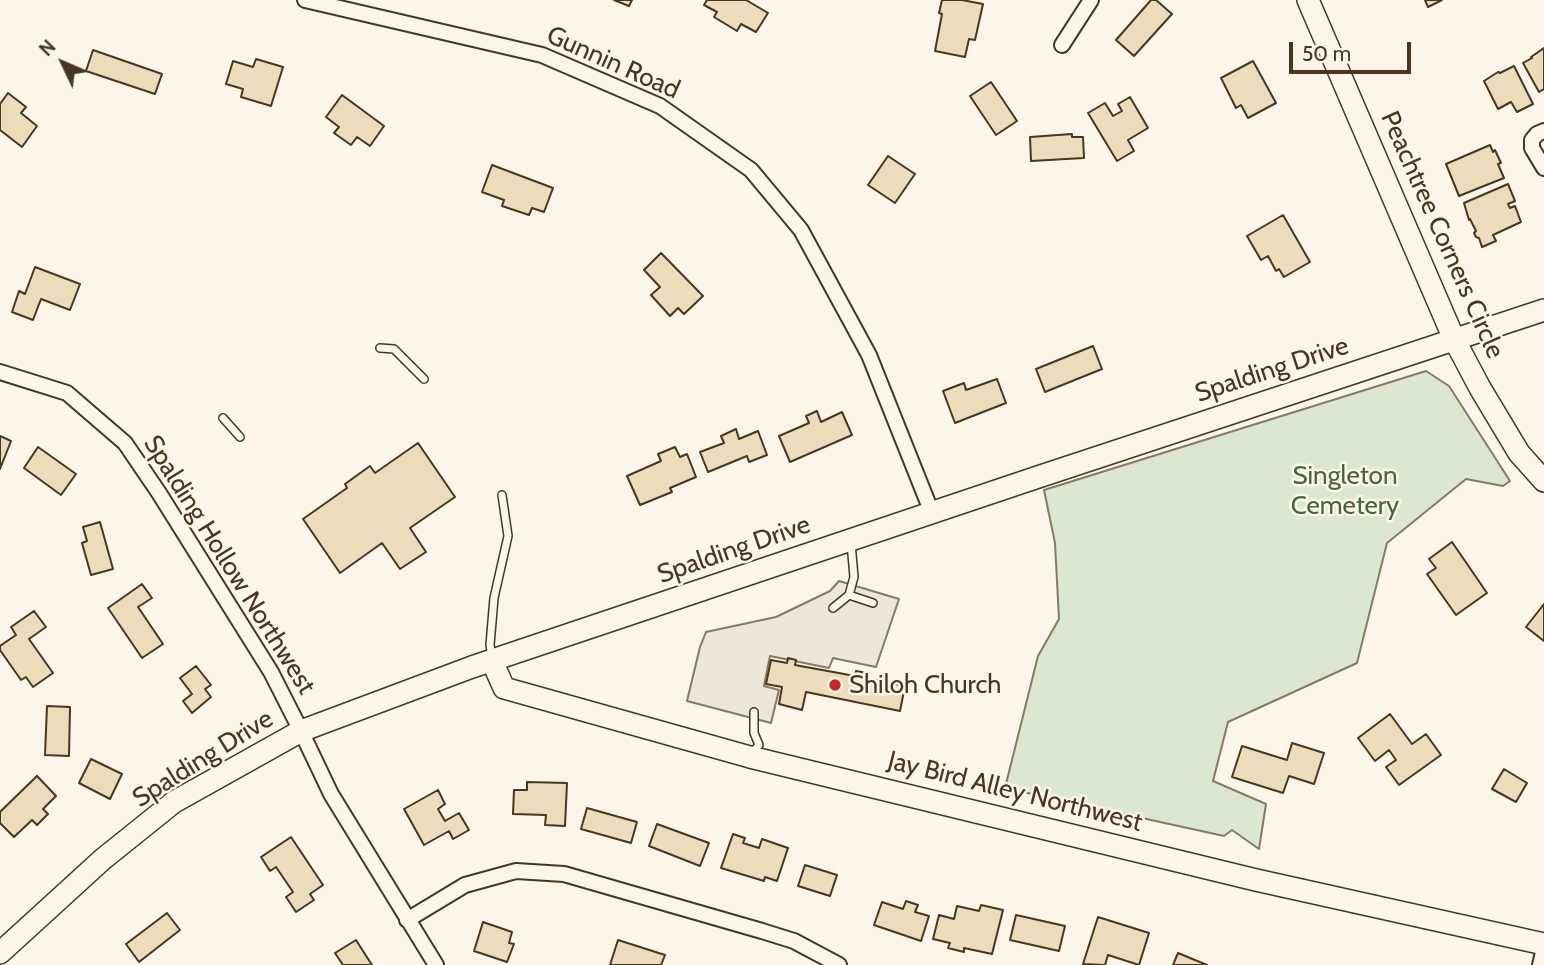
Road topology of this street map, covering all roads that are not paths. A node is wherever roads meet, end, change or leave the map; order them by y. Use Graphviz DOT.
graph roads {
  1 [pos="305,0"];
  2 [pos="1091,0"];
  3 [pos="1308,0"];
  4 [pos="1062,44"];
  5 [pos="1544,131"];
  6 [pos="1544,168"];
  7 [pos="1544,310"];
  8 [pos="1454,338"];
  9 [pos="380,348"];
  10 [pos="0,372"];
  11 [pos="424,379"];
  12 [pos="223,418"];
  13 [pos="240,437"];
  14 [pos="1544,481"];
  15 [pos="502,495"];
  16 [pos="932,513"];
  17 [pos="851,540"];
  18 [pos="849,595"];
  19 [pos="873,603"];
  20 [pos="833,608"];
  21 [pos="492,661"];
  22 [pos="754,712"];
  23 [pos="302,731"];
  24 [pos="750,757"];
  25 [pos="407,919"];
  26 [pos="1544,946"];
  27 [pos="0,953"];
  28 [pos="436,965"];
  29 [pos="839,965"];
  30 [pos="1540,965"];
  1 -- 16 [label="street, Gunnin Road"];
  2 -- 4 [label="street"];
  3 -- 8 [label="main road, Peachtree Corners Circle"];
  5 -- 6 [label="street"];
  7 -- 8 [label="main road, Spalding Drive"];
  8 -- 14 [label="main road, Peachtree Corners Circle"];
  8 -- 16 [label="main road, Spalding Drive"];
  9 -- 11 [label="lane"];
  10 -- 23 [label="street, Spalding Hollow Northwest"];
  12 -- 13 [label="lane"];
  15 -- 21 [label="lane"];
  16 -- 17 [label="main road, Spalding Drive"];
  17 -- 18 [label="lane"];
  17 -- 21 [label="main road, Spalding Drive"];
  18 -- 19 [label="lane"];
  18 -- 20 [label="lane"];
  21 -- 23 [label="main road, Spalding Drive"];
  21 -- 24 [label="main road, Jay Bird Alley Northwest"];
  22 -- 24 [label="lane"];
  23 -- 25 [label="street, Spalding Hollow Northwest"];
  23 -- 27 [label="main road, Spalding Drive"];
  24 -- 26 [label="main road, Jay Bird Alley Northwest"];
  25 -- 28 [label="street, Spalding Hollow Northwest"];
  25 -- 29 [label="street"];
  26 -- 30 [label="street"];
}
